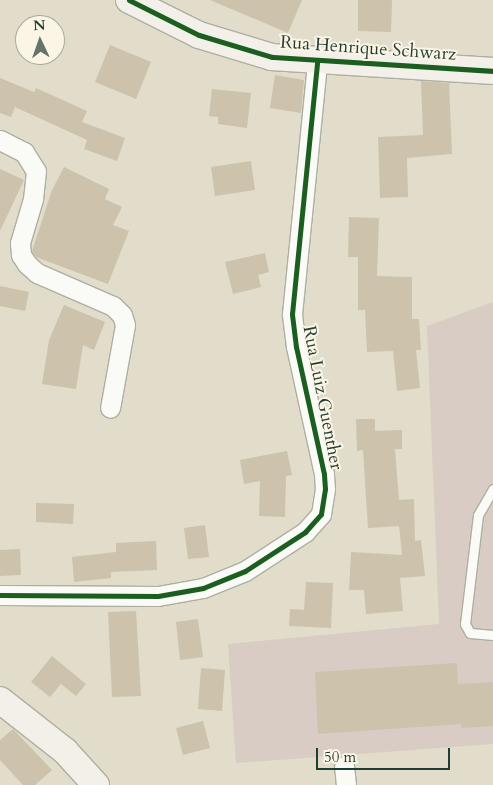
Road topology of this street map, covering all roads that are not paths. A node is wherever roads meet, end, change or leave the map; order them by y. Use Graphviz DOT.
graph roads {
  1 [pos="132,1"];
  2 [pos="318,62"];
  3 [pos="493,71"];
  4 [pos="0,140"];
  5 [pos="110,408"];
  6 [pos="493,489"];
  7 [pos="0,595"];
  8 [pos="493,635"];
  9 [pos="0,700"];
  10 [pos="344,766"];
  11 [pos="96,785"];
  12 [pos="346,785"];
  1 -- 2 [label="main road, Rua Henrique Schwarz"];
  2 -- 3 [label="main road, Rua Henrique Schwarz"];
  2 -- 7 [label="street, Rua Luiz Guenther"];
  4 -- 5 [label="street"];
  6 -- 8 [label="lane"];
  9 -- 11 [label="main road"];
  10 -- 12 [label="street"];
}
